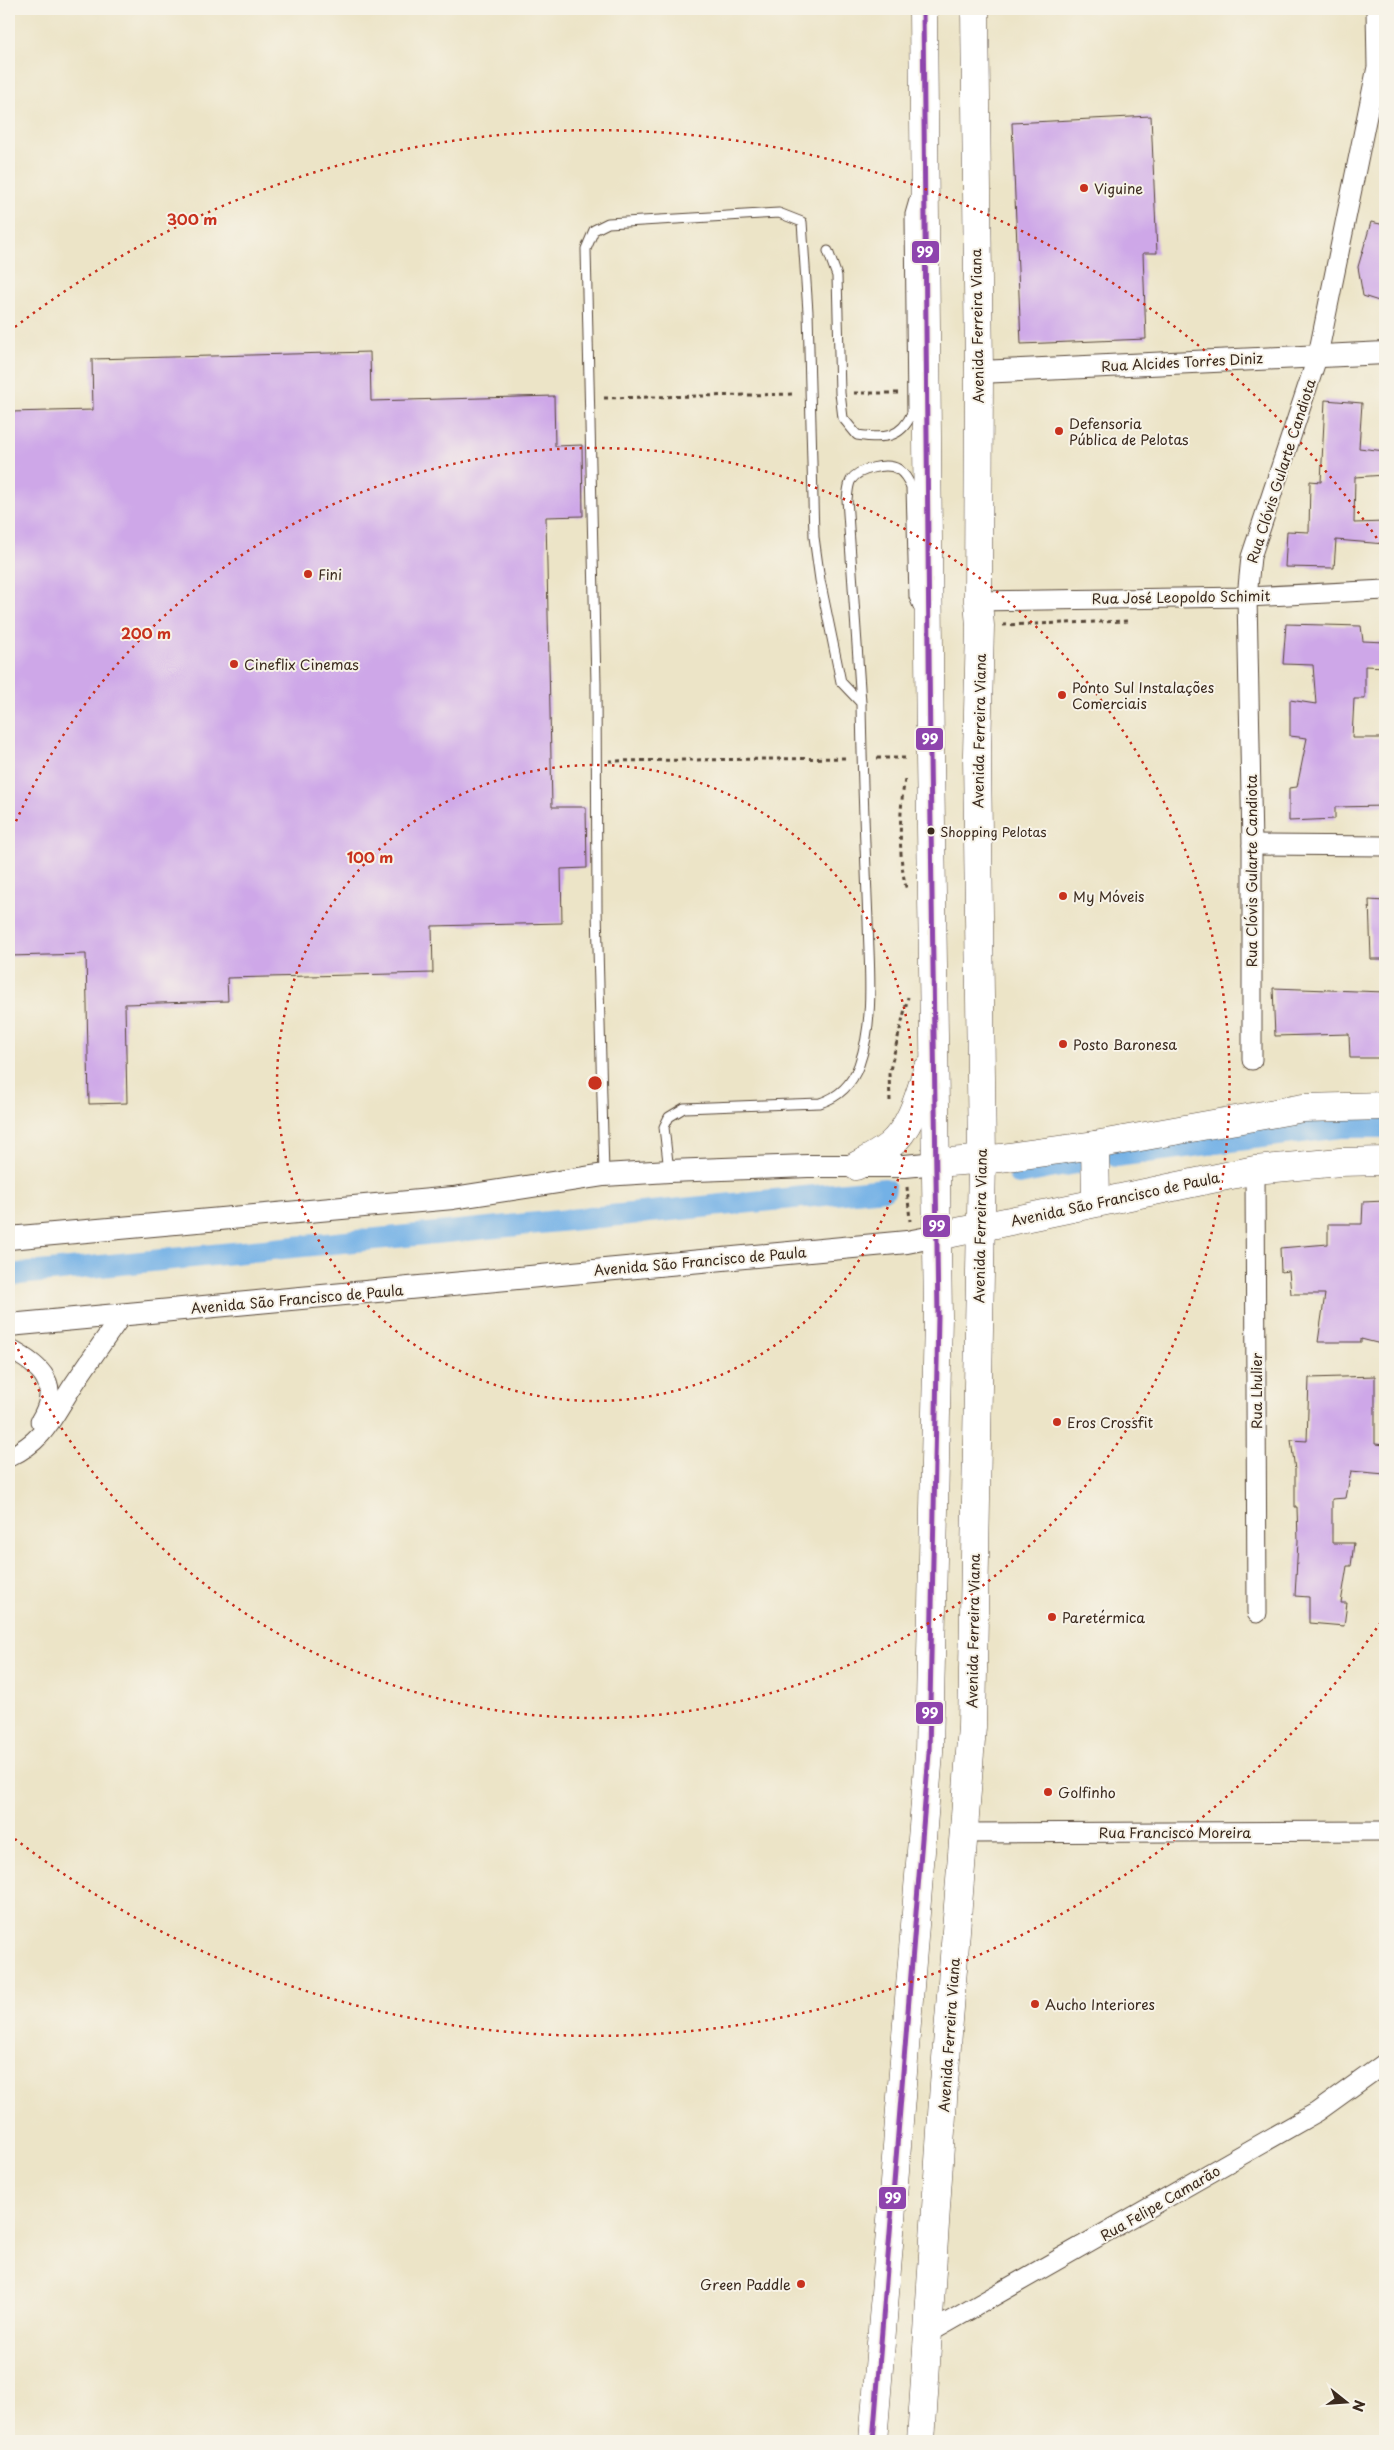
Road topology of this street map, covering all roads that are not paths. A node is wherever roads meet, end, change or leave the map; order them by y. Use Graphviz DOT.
graph roads {
  1 [pos="923,9"];
  2 [pos="975,9"];
  3 [pos="1376,9"];
  4 [pos="1381,66"];
  5 [pos="925,167"];
  6 [pos="828,251"];
  7 [pos="1385,353"];
  8 [pos="1318,355"];
  9 [pos="979,372"];
  10 [pos="1385,590"];
  11 [pos="1247,597"];
  12 [pos="979,613"];
  13 [pos="930,635"];
  14 [pos="861,703"];
  15 [pos="1252,845"];
  16 [pos="1385,846"];
  17 [pos="934,1047"];
  18 [pos="1252,1060"];
  19 [pos="1385,1106"];
  20 [pos="1101,1144"];
  21 [pos="982,1159"];
  22 [pos="1385,1161"];
  23 [pos="936,1163"];
  24 [pos="856,1166"];
  25 [pos="1255,1170"];
  26 [pos="669,1171"];
  27 [pos="604,1175"];
  28 [pos="1104,1201"];
  29 [pos="980,1228"];
  30 [pos="938,1236"];
  31 [pos="9,1238"];
  32 [pos="122,1315"];
  33 [pos="9,1325"];
  34 [pos="9,1349"];
  35 [pos="9,1456"];
  36 [pos="1257,1613"];
  37 [pos="1385,1831"];
  38 [pos="964,1833"];
  39 [pos="1385,2063"];
  40 [pos="929,2334"];
  41 [pos="872,2441"];
  42 [pos="921,2441"];
  1 -- 5 [label="main road"];
  2 -- 9 [label="main road, Avenida Ferreira Viana"];
  3 -- 4 [label="street, Rua Clóvis Gularte Candiota"];
  4 -- 8 [label="street, Rua Clóvis Gularte Candiota"];
  5 -- 6 [label="lane"];
  5 -- 13 [label="main road"];
  7 -- 8 [label="street, Rua Alcides Torres Diniz"];
  8 -- 9 [label="street, Rua Alcides Torres Diniz"];
  8 -- 11 [label="street, Rua Clóvis Gularte Candiota"];
  9 -- 12 [label="main road, Avenida Ferreira Viana"];
  10 -- 11 [label="street, Rua José Leopoldo Schimit"];
  11 -- 12 [label="street, Rua José Leopoldo Schimit"];
  11 -- 15 [label="street, Rua Clóvis Gularte Candiota"];
  12 -- 21 [label="main road, Avenida Ferreira Viana"];
  13 -- 14 [label="lane"];
  13 -- 17 [label="main road"];
  14 -- 26 [label="lane"];
  14 -- 27 [label="lane"];
  15 -- 16 [label="street"];
  15 -- 18 [label="street, Rua Clóvis Gularte Candiota"];
  17 -- 23 [label="main road"];
  17 -- 24 [label="main road"];
  19 -- 20 [label="main road"];
  20 -- 21 [label="main road"];
  20 -- 28 [label="main road"];
  21 -- 23 [label="main road"];
  21 -- 29 [label="main road, Avenida Ferreira Viana"];
  22 -- 25 [label="main road, Avenida São Francisco de Paula"];
  23 -- 24 [label="street"];
  23 -- 30 [label="main road"];
  24 -- 26 [label="street"];
  25 -- 28 [label="main road, Avenida São Francisco de Paula"];
  25 -- 36 [label="street, Rua Lhulier"];
  26 -- 27 [label="street"];
  27 -- 31 [label="street"];
  28 -- 29 [label="main road, Avenida São Francisco de Paula"];
  29 -- 30 [label="main road, Avenida São Francisco de Paula"];
  29 -- 38 [label="main road, Avenida Ferreira Viana"];
  30 -- 32 [label="street, Avenida São Francisco de Paula"];
  30 -- 41 [label="main road"];
  32 -- 33 [label="street, Avenida São Francisco de Paula"];
  32 -- 35 [label="street"];
  34 -- 35 [label="street"];
  37 -- 38 [label="street, Rua Francisco Moreira"];
  38 -- 40 [label="main road, Avenida Ferreira Viana"];
  39 -- 40 [label="street, Rua Felipe Camarão"];
  40 -- 42 [label="main road, Avenida Ferreira Viana"];
}
